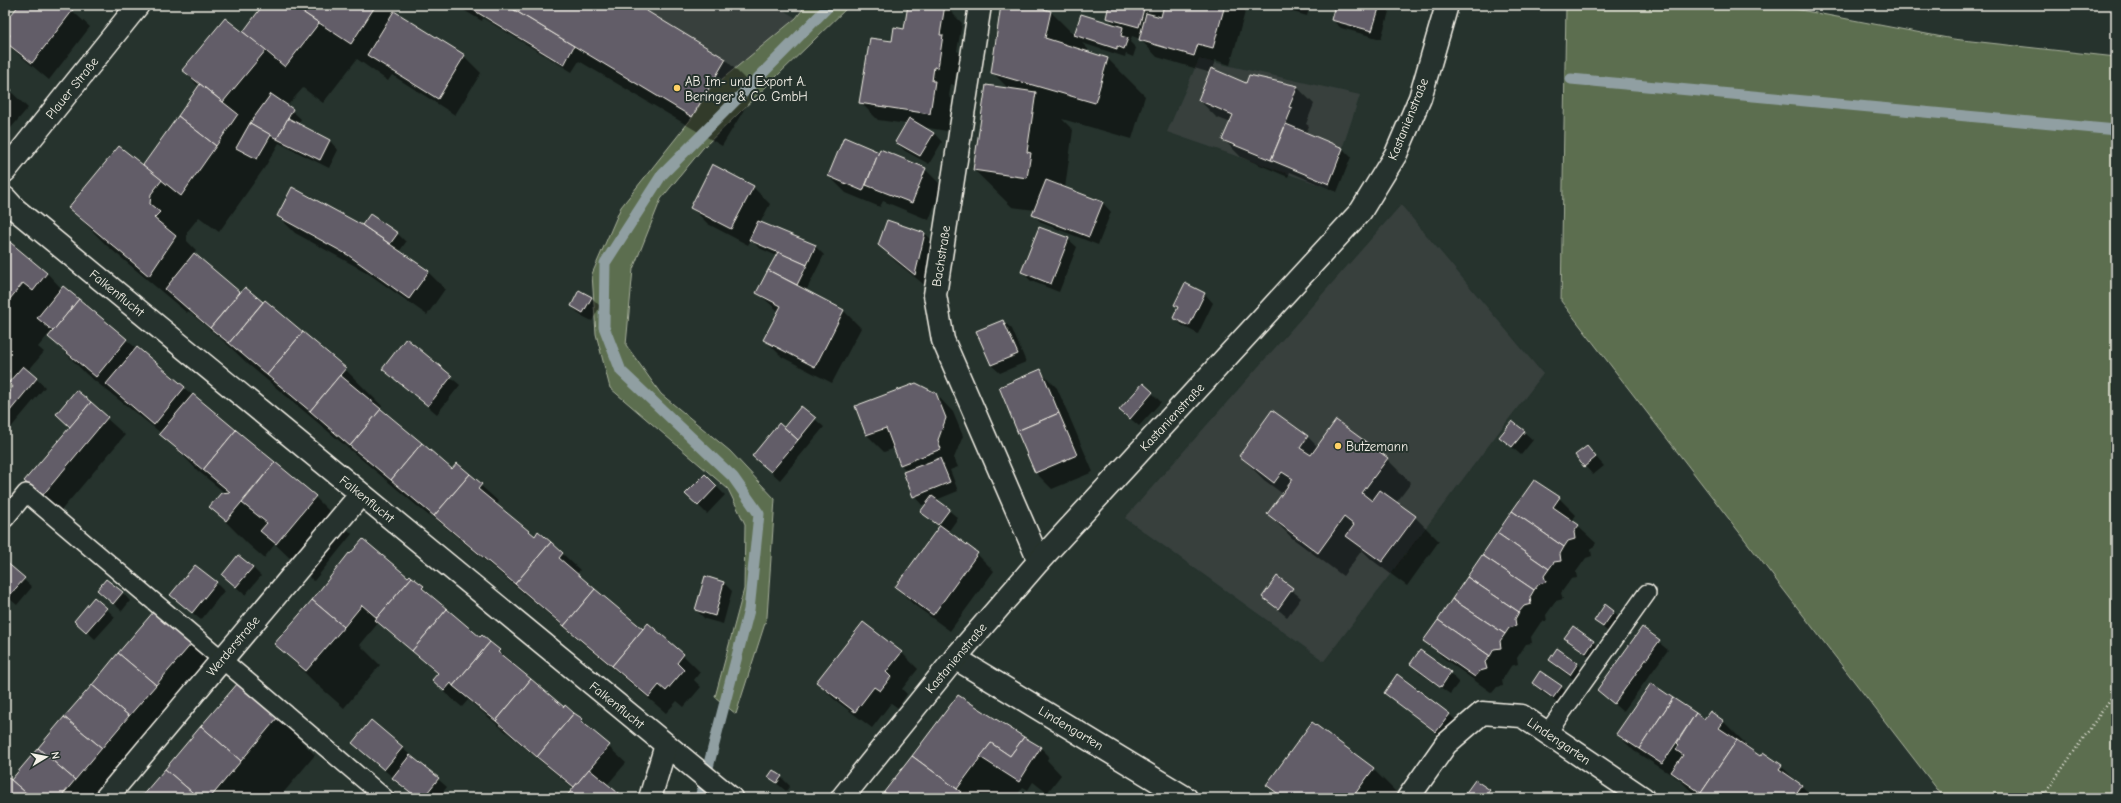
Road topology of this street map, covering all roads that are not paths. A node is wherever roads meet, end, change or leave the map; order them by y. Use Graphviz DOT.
graph roads {
  1 [pos="138,5"];
  2 [pos="980,5"];
  3 [pos="1447,5"];
  4 [pos="5,171"];
  5 [pos="5,198"];
  6 [pos="361,494"];
  7 [pos="5,519"];
  8 [pos="1039,561"];
  9 [pos="1646,593"];
  10 [pos="955,658"];
  11 [pos="222,659"];
  12 [pos="1548,732"];
  13 [pos="666,745"];
  14 [pos="106,798"];
  15 [pos="385,798"];
  16 [pos="650,798"];
  17 [pos="731,798"];
  18 [pos="842,798"];
  19 [pos="1186,798"];
  20 [pos="1408,798"];
  21 [pos="1643,798"];
  1 -- 4 [label="street, Plauer Straße"];
  2 -- 8 [label="street, Bachstraße"];
  3 -- 8 [label="street, Kastanienstraße"];
  5 -- 6 [label="street, Falkenflucht"];
  6 -- 11 [label="street, Werderstraße"];
  6 -- 13 [label="street, Falkenflucht"];
  7 -- 11 [label="lane"];
  8 -- 10 [label="street, Kastanienstraße"];
  9 -- 12 [label="lane"];
  10 -- 18 [label="street, Kastanienstraße"];
  10 -- 19 [label="street, Lindengarten"];
  11 -- 14 [label="street, Werderstraße"];
  11 -- 15 [label="lane"];
  12 -- 20 [label="street, Lindengarten"];
  12 -- 21 [label="street, Lindengarten"];
  13 -- 16 [label="street"];
  13 -- 17 [label="street, Falkenflucht"];
}
